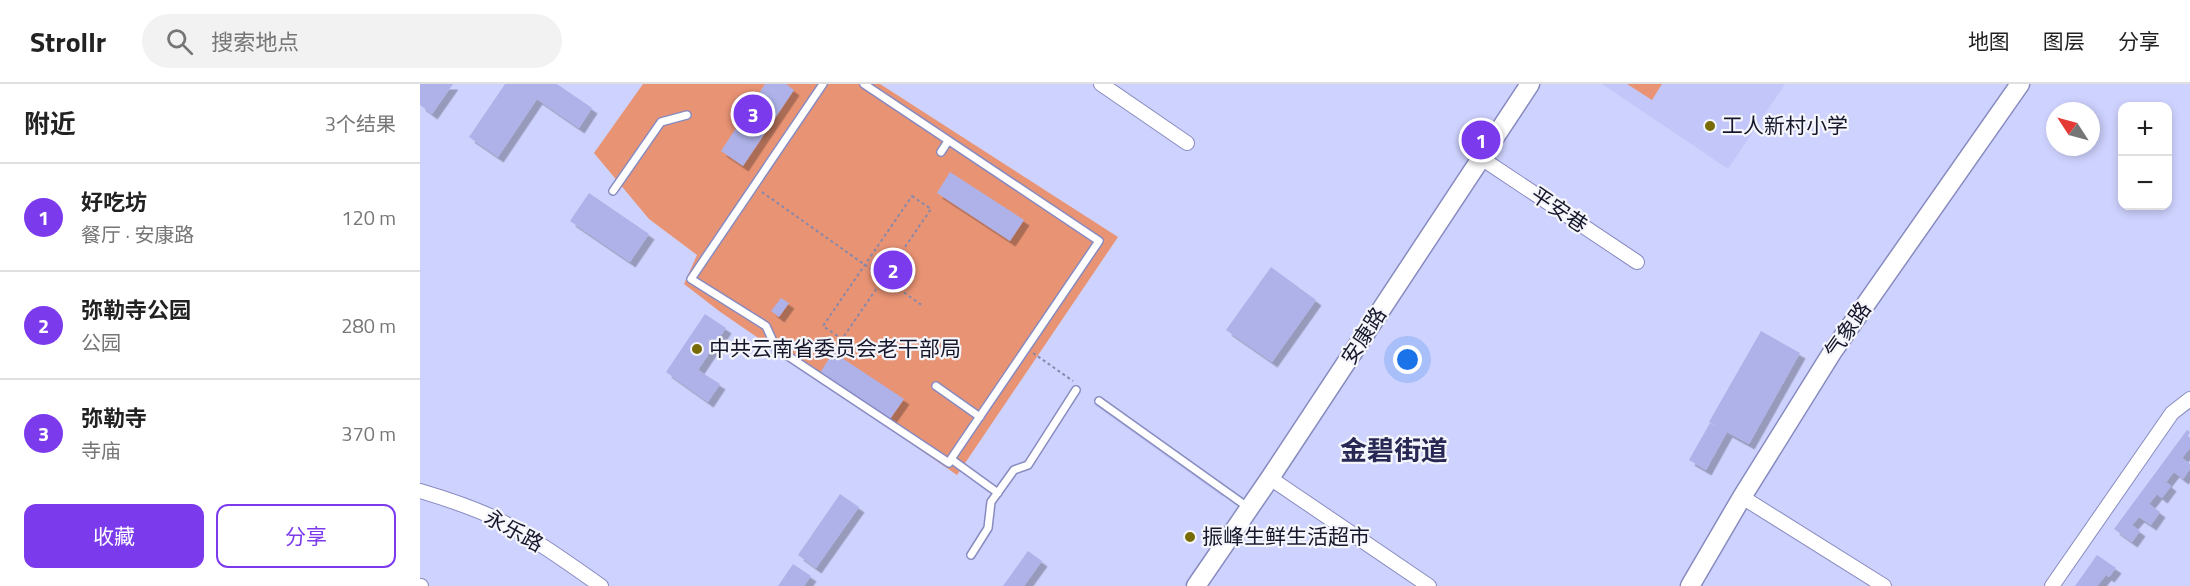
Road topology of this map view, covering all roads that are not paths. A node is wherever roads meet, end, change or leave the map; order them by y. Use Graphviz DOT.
graph roads {
  1 [pos="823,84"];
  2 [pos="864,84"];
  3 [pos="1101,84"];
  4 [pos="1530,84"];
  5 [pos="2020,84"];
  6 [pos="687,115"];
  7 [pos="948,141"];
  8 [pos="1188,143"];
  9 [pos="941,152"];
  10 [pos="1481,158"];
  11 [pos="613,191"];
  12 [pos="1637,262"];
  13 [pos="936,386"];
  14 [pos="1076,390"];
  15 [pos="2190,399"];
  16 [pos="1099,401"];
  17 [pos="980,417"];
  18 [pos="951,459"];
  19 [pos="1270,478"];
  20 [pos="420,491"];
  21 [pos="998,493"];
  22 [pos="1742,497"];
  23 [pos="1249,508"];
  24 [pos="971,555"];
  25 [pos="601,586"];
  26 [pos="1196,586"];
  27 [pos="1429,586"];
  28 [pos="1690,586"];
  29 [pos="1884,586"];
  30 [pos="2052,586"];
  1 -- 18 [label="lane"];
  2 -- 7 [label="lane"];
  3 -- 8 [label="street"];
  4 -- 10 [label="street, 安康路"];
  5 -- 22 [label="street, 气象路"];
  6 -- 11 [label="lane"];
  7 -- 9 [label="lane"];
  7 -- 17 [label="lane"];
  10 -- 12 [label="street, 平安巷"];
  10 -- 19 [label="street, 安康路"];
  13 -- 17 [label="lane"];
  14 -- 21 [label="lane"];
  15 -- 30 [label="street"];
  16 -- 23 [label="lane"];
  17 -- 18 [label="lane"];
  18 -- 21 [label="lane"];
  19 -- 23 [label="street, 安康路"];
  19 -- 27 [label="street"];
  20 -- 25 [label="street, 永乐路"];
  21 -- 24 [label="lane"];
  22 -- 28 [label="street, 气象路"];
  22 -- 29 [label="street"];
  23 -- 26 [label="street, 安康路"];
}
